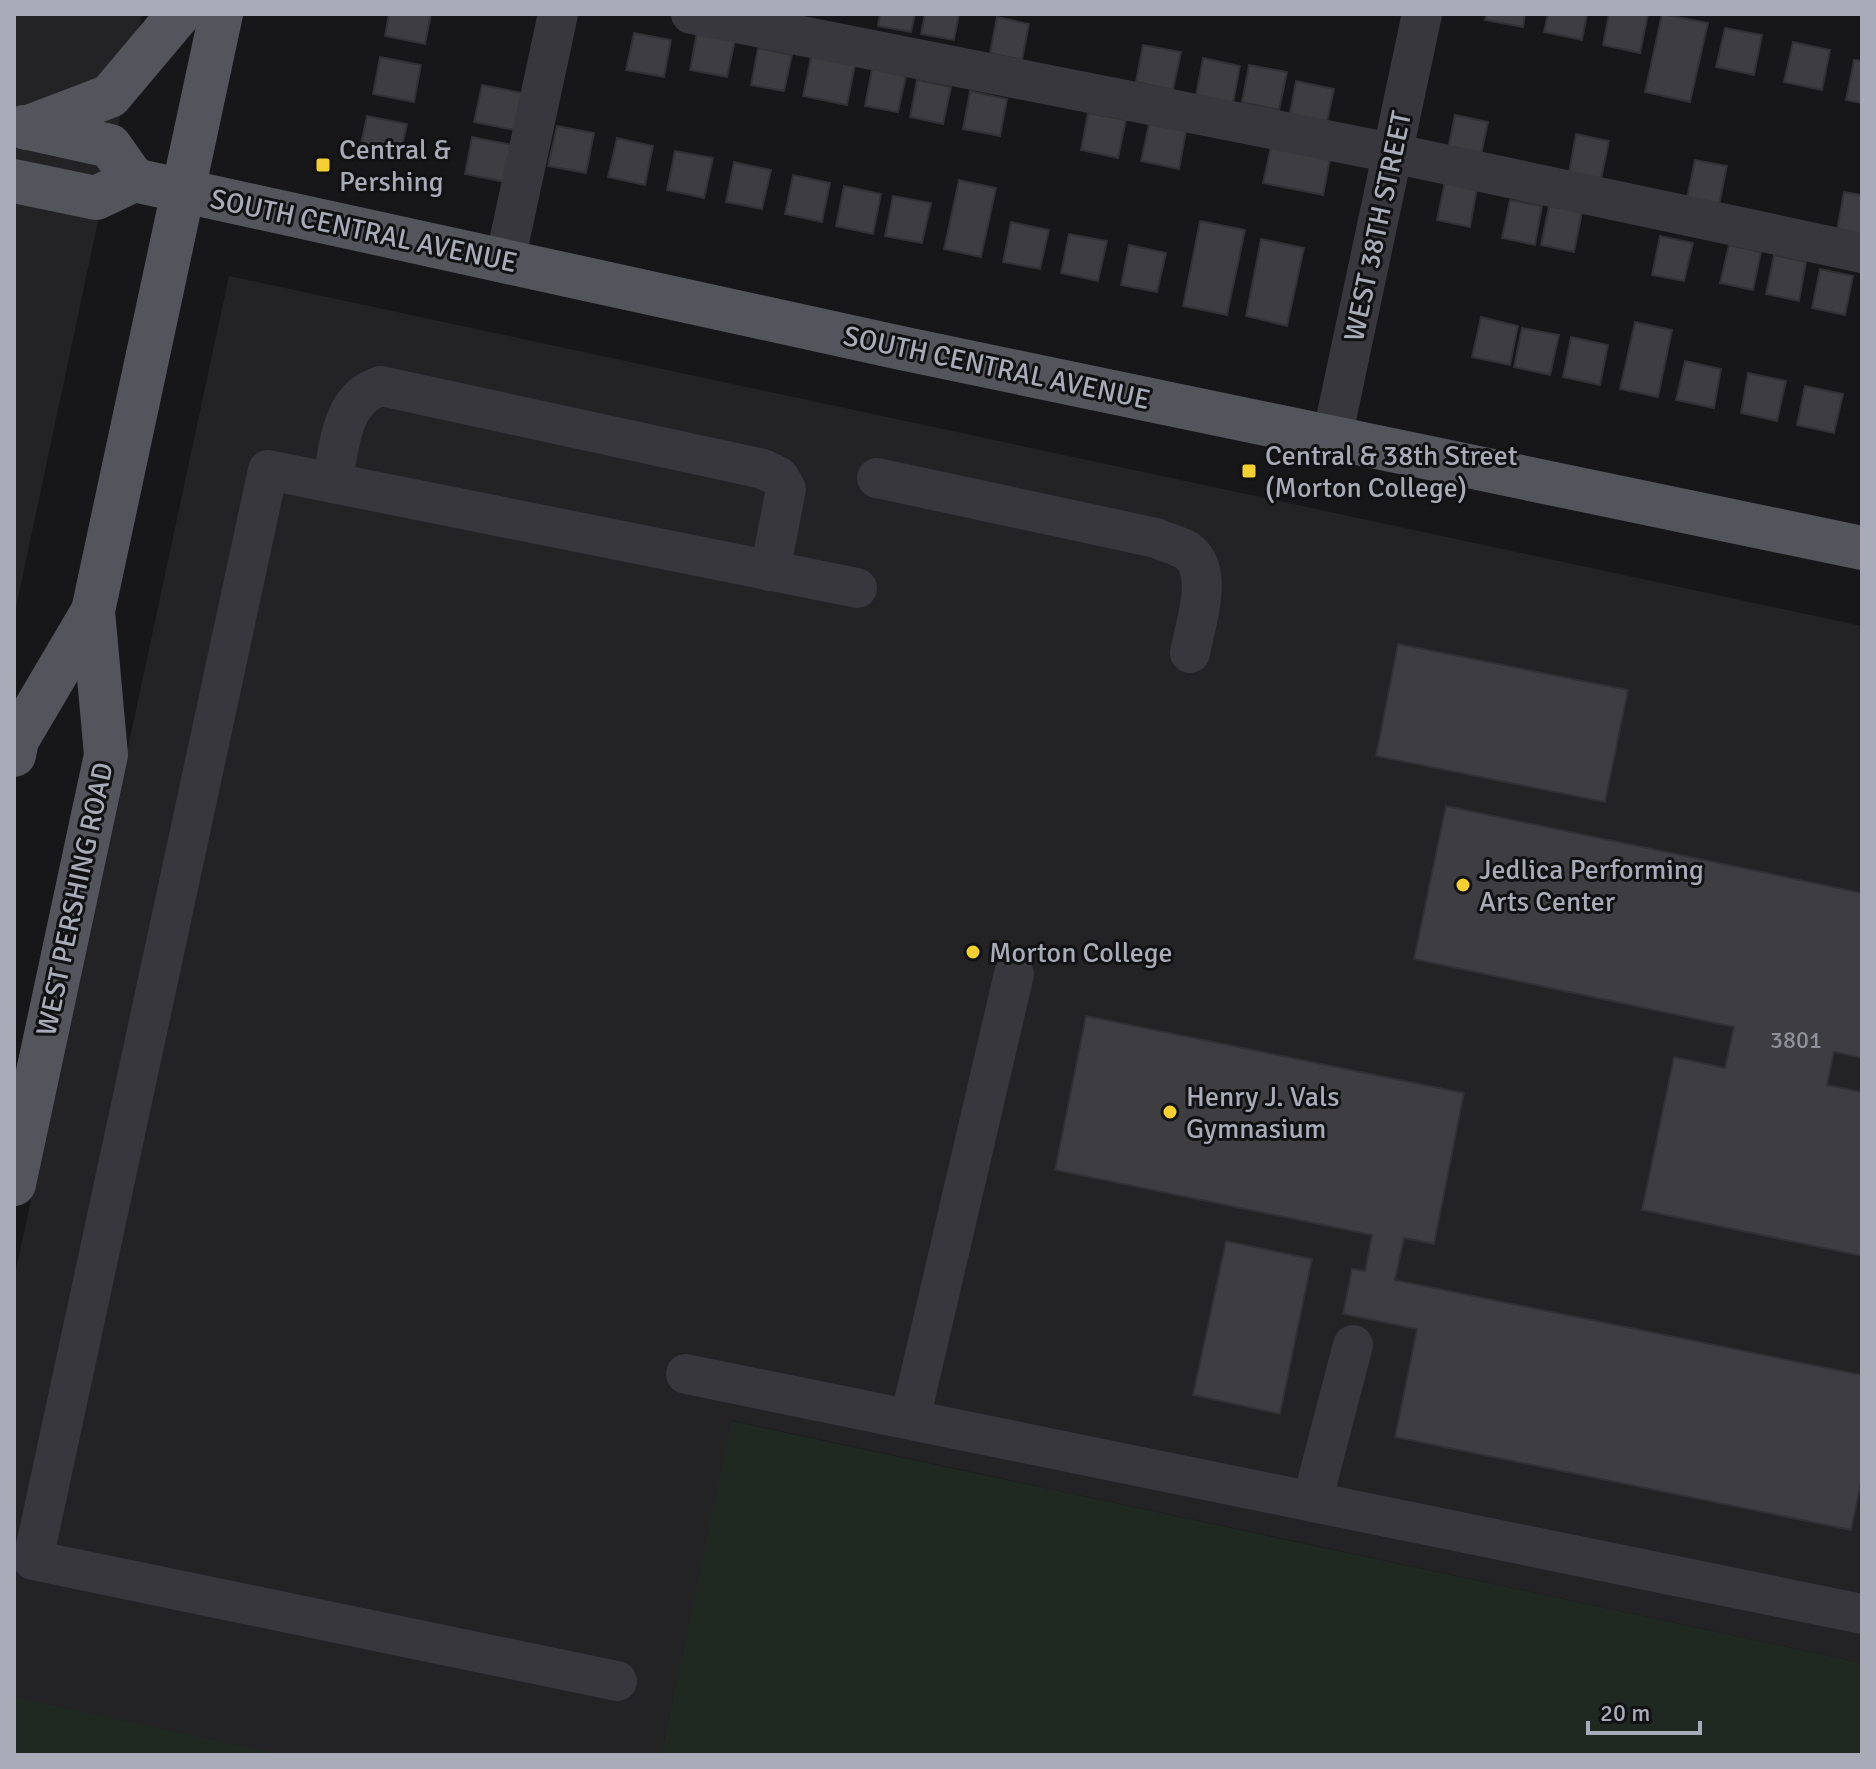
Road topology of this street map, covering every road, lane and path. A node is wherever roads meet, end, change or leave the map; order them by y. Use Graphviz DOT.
graph roads {
  1 [pos="179,14"];
  2 [pos="221,14"];
  3 [pos="558,14"];
  4 [pos="691,14"];
  5 [pos="1422,14"];
  6 [pos="20,126"];
  7 [pos="1392,153"];
  8 [pos="134,180"];
  9 [pos="14,181"];
  10 [pos="183,191"];
  11 [pos="1862,253"];
  12 [pos="505,261"];
  13 [pos="1332,438"];
  14 [pos="877,478"];
  15 [pos="332,483"];
  16 [pos="1862,548"];
  17 [pos="770,571"];
  18 [pos="857,588"];
  19 [pos="93,611"];
  20 [pos="1190,653"];
  21 [pos="14,755"];
  22 [pos="1014,974"];
  23 [pos="14,1184"];
  24 [pos="1353,1345"];
  25 [pos="686,1374"];
  26 [pos="910,1419"];
  27 [pos="1312,1502"];
  28 [pos="1862,1614"];
  29 [pos="617,1681"];
  1 -- 6 [label="main road"];
  2 -- 10 [label="main road, WEST PERSHING ROAD"];
  3 -- 12 [label="street"];
  4 -- 7 [label="street"];
  5 -- 7 [label="street, WEST 38TH STREET"];
  6 -- 8 [label="main road"];
  7 -- 11 [label="street"];
  7 -- 13 [label="street, WEST 38TH STREET"];
  8 -- 9 [label="main road"];
  8 -- 10 [label="main road, SOUTH CENTRAL AVENUE"];
  10 -- 12 [label="main road, SOUTH CENTRAL AVENUE"];
  10 -- 19 [label="main road, WEST PERSHING ROAD"];
  12 -- 13 [label="main road, SOUTH CENTRAL AVENUE"];
  13 -- 16 [label="main road, SOUTH CENTRAL AVENUE"];
  14 -- 20 [label="street"];
  15 -- 17 [label="street"];
  15 -- 17 [label="street"];
  15 -- 29 [label="street"];
  17 -- 18 [label="street"];
  19 -- 21 [label="main road, WEST PERSHING ROAD"];
  19 -- 23 [label="main road, WEST PERSHING ROAD"];
  22 -- 26 [label="street"];
  24 -- 27 [label="street"];
  25 -- 26 [label="street"];
  26 -- 27 [label="street"];
  27 -- 28 [label="street"];
}
